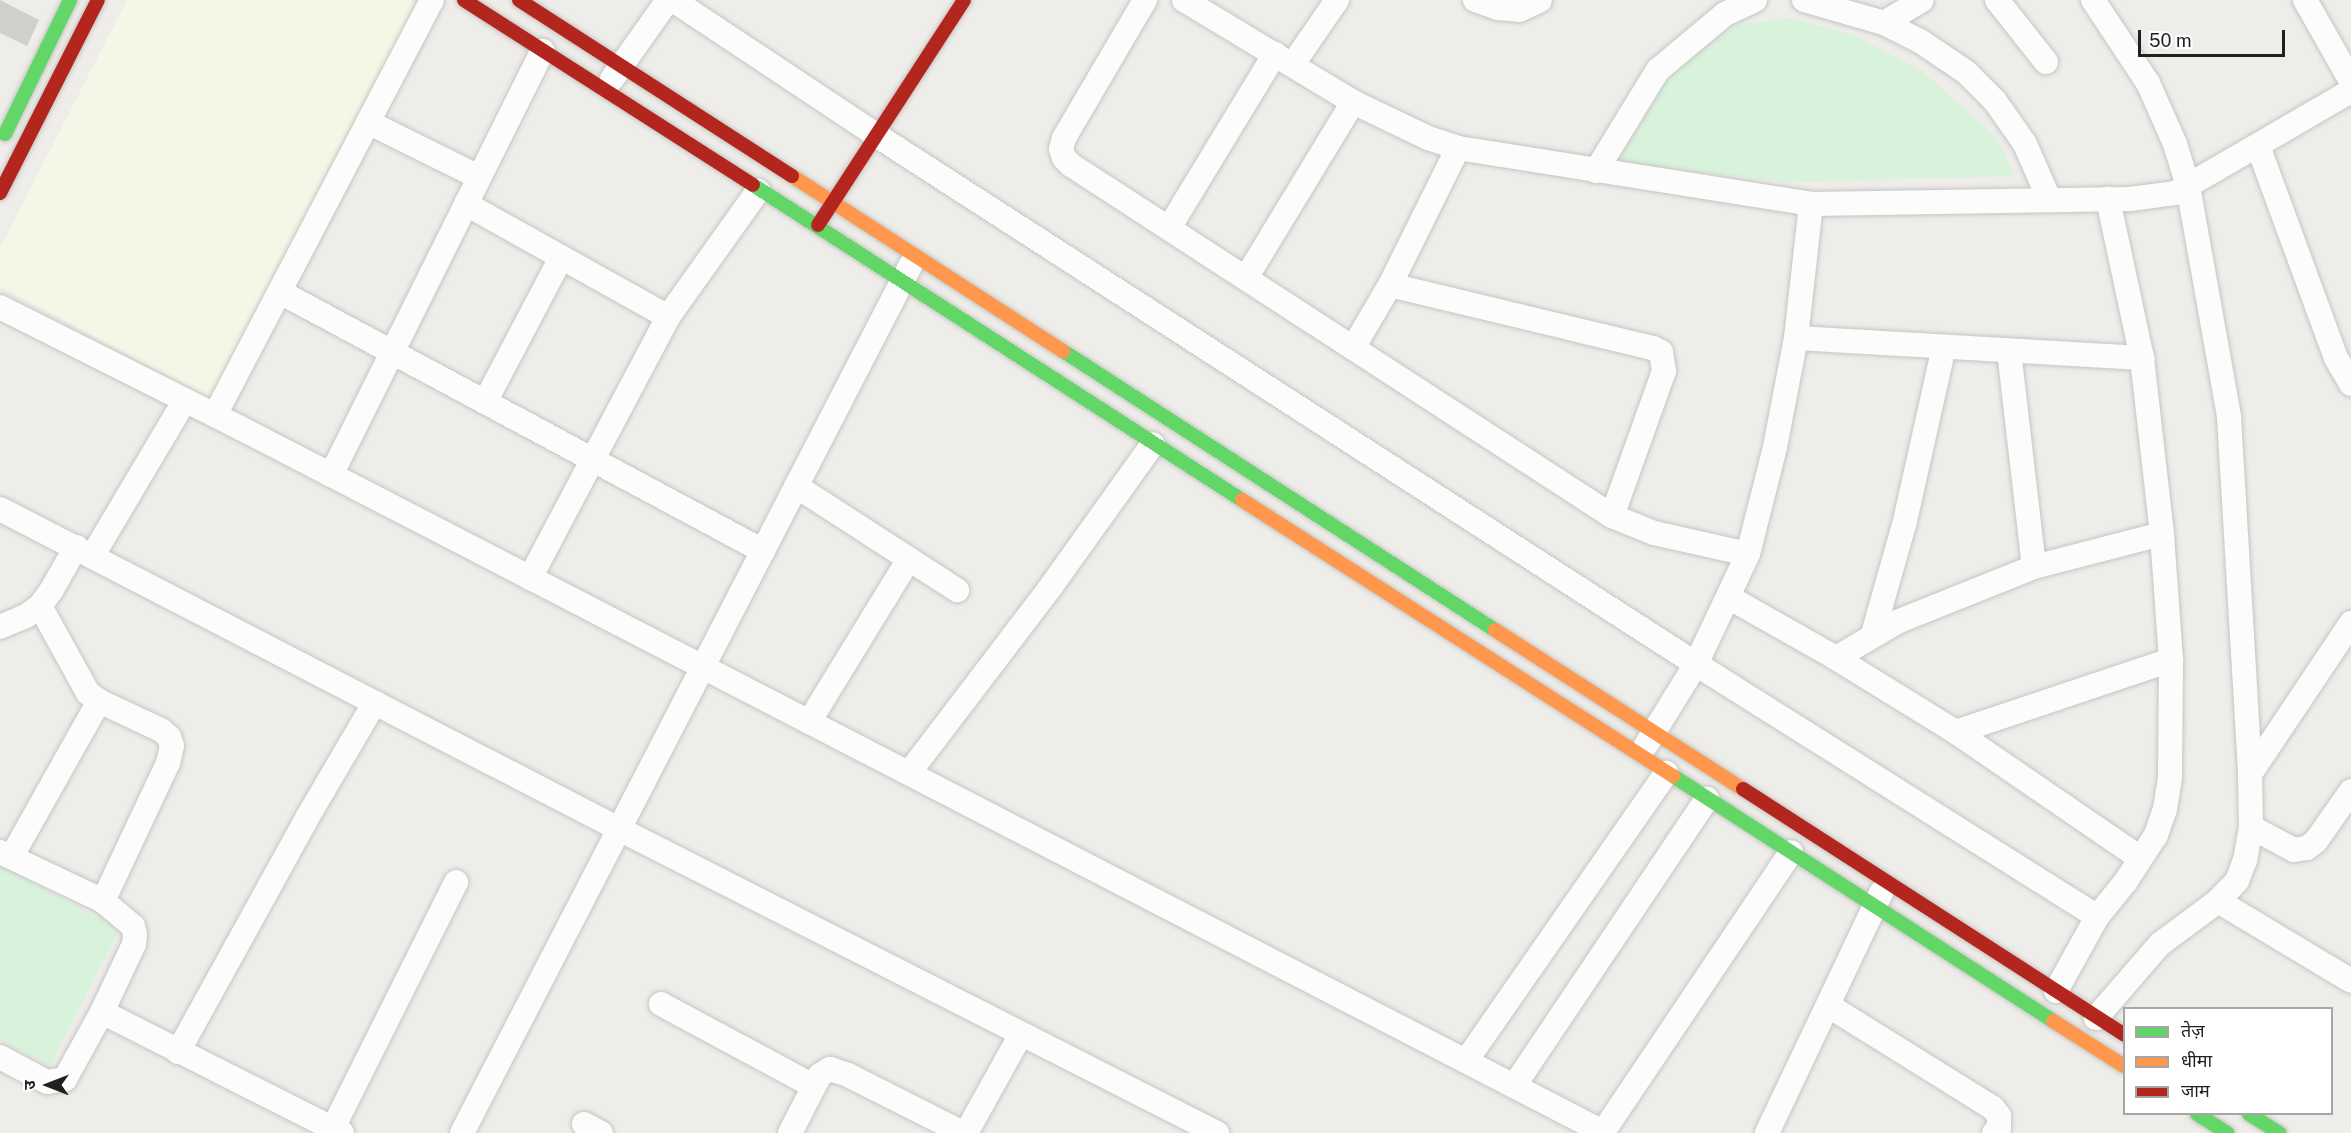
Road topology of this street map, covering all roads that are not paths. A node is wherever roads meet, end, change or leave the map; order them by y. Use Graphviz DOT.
graph roads {
  1 [pos="70,0"];
  2 [pos="98,0"];
  3 [pos="432,0"];
  4 [pos="464,0"];
  5 [pos="519,0"];
  6 [pos="668,0"];
  7 [pos="673,0"];
  8 [pos="964,0"];
  9 [pos="1145,0"];
  10 [pos="1185,0"];
  11 [pos="1337,0"];
  12 [pos="1475,0"];
  13 [pos="1540,0"];
  14 [pos="1755,0"];
  15 [pos="1804,0"];
  16 [pos="1922,0"];
  17 [pos="1997,0"];
  18 [pos="2093,0"];
  19 [pos="2305,0"];
  20 [pos="1884,23"];
  21 [pos="542,51"];
  22 [pos="1284,59"];
  23 [pos="2046,62"];
  24 [pos="620,66"];
  25 [pos="2351,81"];
  26 [pos="2351,91"];
  27 [pos="605,92"];
  28 [pos="1353,102"];
  29 [pos="368,122"];
  30 [pos="876,135"];
  31 [pos="0,144"];
  32 [pos="2258,146"];
  33 [pos="1458,148"];
  34 [pos="1596,171"];
  35 [pos="479,177"];
  36 [pos="2188,186"];
  37 [pos="758,191"];
  38 [pos="0,193"];
  39 [pos="2049,199"];
  40 [pos="2108,199"];
  41 [pos="833,203"];
  42 [pos="466,204"];
  43 [pos="1811,204"];
  44 [pos="816,228"];
  45 [pos="1169,228"];
  46 [pos="915,256"];
  47 [pos="561,258"];
  48 [pos="1246,278"];
  49 [pos="901,283"];
  50 [pos="1390,285"];
  51 [pos="280,292"];
  52 [pos="0,307"];
  53 [pos="668,317"];
  54 [pos="1797,338"];
  55 [pos="1944,347"];
  56 [pos="1353,348"];
  57 [pos="2009,351"];
  58 [pos="392,352"];
  59 [pos="2142,358"];
  60 [pos="2351,384"];
  61 [pos="185,400"];
  62 [pos="485,402"];
  63 [pos="215,415"];
  64 [pos="1153,444"];
  65 [pos="592,460"];
  66 [pos="331,475"];
  67 [pos="796,486"];
  68 [pos="0,509"];
  69 [pos="1612,516"];
  70 [pos="2162,534"];
  71 [pos="85,551"];
  72 [pos="763,551"];
  73 [pos="1748,554"];
  74 [pos="909,559"];
  75 [pos="2034,567"];
  76 [pos="530,578"];
  77 [pos="957,590"];
  78 [pos="1730,598"];
  79 [pos="40,606"];
  80 [pos="2351,623"];
  81 [pos="0,627"];
  82 [pos="1873,634"];
  83 [pos="1836,658"];
  84 [pos="2171,660"];
  85 [pos="1696,664"];
  86 [pos="703,667"];
  87 [pos="99,701"];
  88 [pos="375,702"];
  89 [pos="809,722"];
  90 [pos="1956,732"];
  91 [pos="1653,733"];
  92 [pos="1640,756"];
  93 [pos="909,773"];
  94 [pos="1666,773"];
  95 [pos="2250,774"];
  96 [pos="2351,790"];
  97 [pos="1707,799"];
  98 [pos="2251,827"];
  99 [pos="619,829"];
  100 [pos="1791,852"];
  101 [pos="6,854"];
  102 [pos="2140,858"];
  103 [pos="456,882"];
  104 [pos="1886,883"];
  105 [pos="103,901"];
  106 [pos="2218,901"];
  107 [pos="1874,906"];
  108 [pos="2097,916"];
  109 [pos="2351,981"];
  110 [pos="2056,991"];
  111 [pos="661,1004"];
  112 [pos="1829,1005"];
  113 [pos="102,1012"];
  114 [pos="2096,1018"];
  115 [pos="1021,1034"];
  116 [pos="2123,1034"];
  117 [pos="178,1052"];
  118 [pos="0,1057"];
  119 [pos="1466,1061"];
  120 [pos="2123,1065"];
  121 [pos="813,1086"];
  122 [pos="1514,1086"];
  123 [pos="2200,1115"];
  124 [pos="2251,1115"];
  125 [pos="324,1128"];
  126 [pos="462,1133"];
  127 [pos="790,1133"];
  128 [pos="964,1133"];
  129 [pos="1217,1133"];
  130 [pos="1604,1133"];
  131 [pos="1767,1133"];
  132 [pos="1994,1133"];
  133 [pos="2228,1133"];
  134 [pos="2280,1133"];
  1 -- 31 [label="main road"];
  2 -- 38 [label="main road"];
  3 -- 29 [label="street"];
  4 -- 21 [label="main road"];
  5 -- 24 [label="main road"];
  6 -- 24 [label="street"];
  7 -- 30 [label="street"];
  8 -- 30 [label="main road"];
  9 -- 45 [label="street"];
  10 -- 22 [label="street"];
  11 -- 22 [label="street"];
  12 -- 13 [label="street"];
  14 -- 34 [label="street"];
  15 -- 20 [label="street"];
  16 -- 20 [label="street"];
  17 -- 23 [label="street"];
  18 -- 36 [label="street"];
  19 -- 25 [label="street"];
  20 -- 39 [label="street"];
  21 -- 27 [label="main road"];
  21 -- 35 [label="street"];
  22 -- 28 [label="street"];
  22 -- 45 [label="street"];
  24 -- 27 [label="street"];
  24 -- 41 [label="main road"];
  26 -- 32 [label="street"];
  27 -- 37 [label="main road"];
  28 -- 33 [label="street"];
  28 -- 48 [label="street"];
  29 -- 35 [label="street"];
  29 -- 51 [label="street"];
  30 -- 41 [label="main road"];
  30 -- 85 [label="street"];
  32 -- 36 [label="street"];
  32 -- 60 [label="street"];
  33 -- 34 [label="street"];
  33 -- 50 [label="street"];
  34 -- 43 [label="street"];
  35 -- 42 [label="street"];
  36 -- 40 [label="street"];
  36 -- 95 [label="street"];
  37 -- 44 [label="main road"];
  37 -- 53 [label="street"];
  39 -- 40 [label="street"];
  39 -- 43 [label="street"];
  40 -- 59 [label="street"];
  41 -- 44 [label="main road"];
  41 -- 46 [label="main road"];
  42 -- 47 [label="street"];
  42 -- 58 [label="street"];
  43 -- 54 [label="street"];
  44 -- 49 [label="main road"];
  45 -- 48 [label="street"];
  46 -- 49 [label="street"];
  46 -- 91 [label="main road"];
  47 -- 53 [label="street"];
  47 -- 62 [label="street"];
  48 -- 56 [label="street"];
  49 -- 64 [label="main road"];
  49 -- 67 [label="street"];
  50 -- 56 [label="street"];
  50 -- 69 [label="street"];
  51 -- 58 [label="street"];
  51 -- 63 [label="street"];
  52 -- 61 [label="street"];
  53 -- 65 [label="street"];
  54 -- 55 [label="street"];
  54 -- 73 [label="street"];
  55 -- 57 [label="street"];
  55 -- 82 [label="street"];
  56 -- 69 [label="street"];
  57 -- 59 [label="street"];
  57 -- 75 [label="street"];
  58 -- 62 [label="street"];
  58 -- 66 [label="street"];
  59 -- 70 [label="street"];
  61 -- 63 [label="street"];
  61 -- 71 [label="street"];
  62 -- 65 [label="street"];
  63 -- 66 [label="street"];
  64 -- 92 [label="main road"];
  64 -- 93 [label="street"];
  65 -- 72 [label="street"];
  65 -- 76 [label="street"];
  66 -- 76 [label="street"];
  67 -- 72 [label="street"];
  67 -- 74 [label="street"];
  68 -- 71 [label="street"];
  69 -- 73 [label="street"];
  70 -- 75 [label="street"];
  70 -- 84 [label="street"];
  71 -- 79 [label="street"];
  71 -- 88 [label="street"];
  72 -- 86 [label="street"];
  73 -- 78 [label="street"];
  74 -- 77 [label="street"];
  74 -- 89 [label="street"];
  75 -- 82 [label="street"];
  76 -- 86 [label="street"];
  78 -- 83 [label="street"];
  78 -- 85 [label="street"];
  79 -- 81 [label="street"];
  79 -- 87 [label="street"];
  80 -- 95 [label="street"];
  82 -- 83 [label="street"];
  83 -- 90 [label="street"];
  84 -- 90 [label="street"];
  84 -- 102 [label="street"];
  85 -- 91 [label="street"];
  85 -- 108 [label="street"];
  86 -- 89 [label="street"];
  86 -- 99 [label="street"];
  87 -- 101 [label="street"];
  87 -- 105 [label="street"];
  88 -- 99 [label="street"];
  88 -- 117 [label="street"];
  89 -- 93 [label="street"];
  90 -- 102 [label="street"];
  91 -- 92 [label="street"];
  91 -- 104 [label="main road"];
  92 -- 94 [label="main road"];
  93 -- 119 [label="street"];
  94 -- 97 [label="main road"];
  94 -- 119 [label="street"];
  95 -- 98 [label="street"];
  96 -- 98 [label="street"];
  97 -- 100 [label="main road"];
  97 -- 122 [label="street"];
  98 -- 106 [label="street"];
  99 -- 115 [label="street"];
  99 -- 126 [label="street"];
  100 -- 107 [label="main road"];
  100 -- 130 [label="street"];
  101 -- 105 [label="street"];
  102 -- 108 [label="street"];
  103 -- 125 [label="street"];
  104 -- 107 [label="street"];
  104 -- 110 [label="main road"];
  105 -- 113 [label="street"];
  106 -- 109 [label="street"];
  106 -- 114 [label="street"];
  107 -- 112 [label="street"];
  107 -- 120 [label="main road"];
  108 -- 110 [label="street"];
  110 -- 114 [label="main road"];
  111 -- 121 [label="street"];
  112 -- 131 [label="street"];
  112 -- 132 [label="street"];
  113 -- 117 [label="street"];
  113 -- 118 [label="street"];
  114 -- 116 [label="main road"];
  115 -- 128 [label="street"];
  115 -- 129 [label="street"];
  117 -- 125 [label="street"];
  119 -- 122 [label="street"];
  121 -- 127 [label="street"];
  121 -- 128 [label="street"];
  122 -- 130 [label="street"];
  123 -- 133 [label="main road"];
  124 -- 134 [label="main road"];
}
